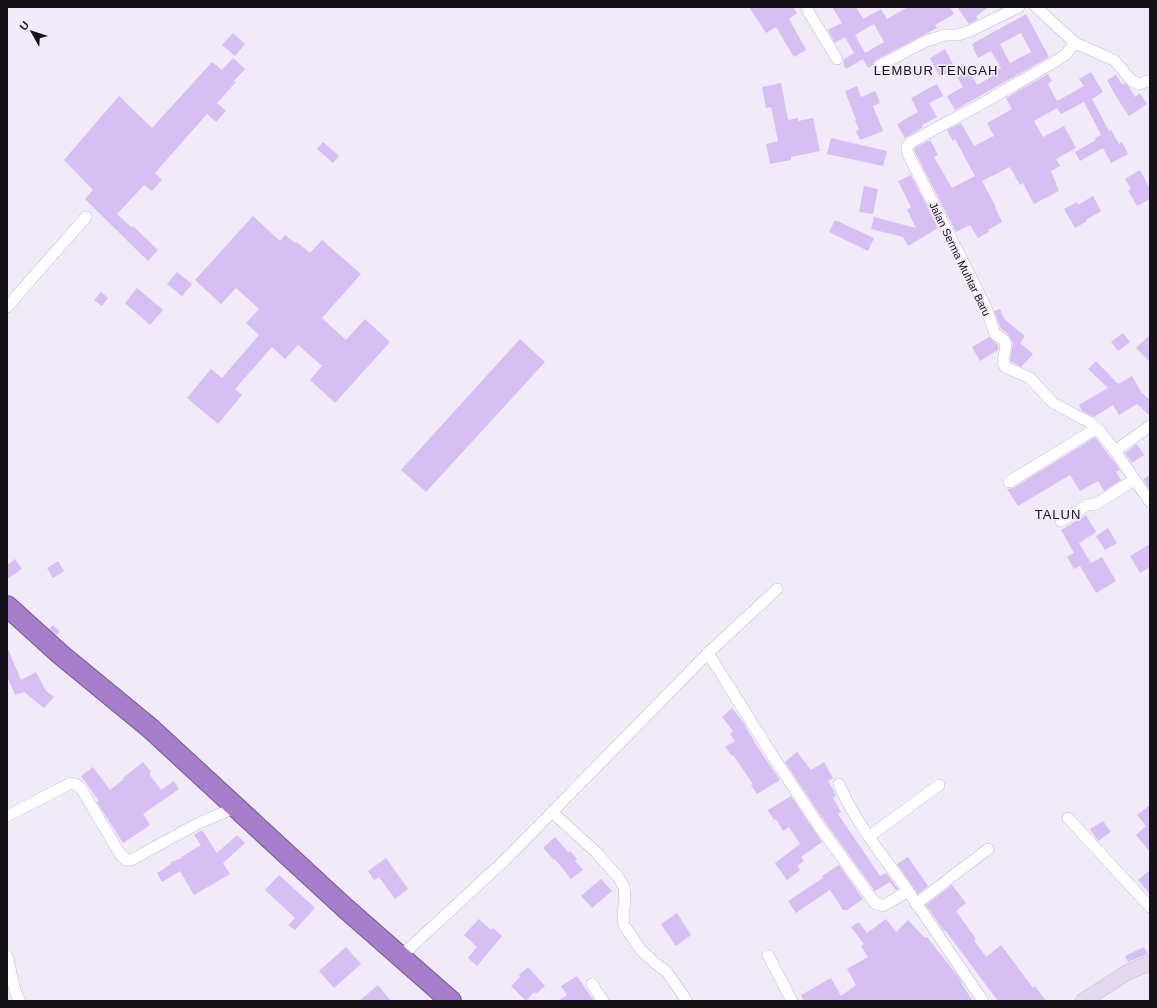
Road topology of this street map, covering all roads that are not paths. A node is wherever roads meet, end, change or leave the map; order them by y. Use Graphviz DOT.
graph roads {
  1 [pos="807,7"];
  2 [pos="1019,7"];
  3 [pos="1036,7"];
  4 [pos="1075,43"];
  5 [pos="837,59"];
  6 [pos="879,66"];
  7 [pos="1150,80"];
  8 [pos="86,217"];
  9 [pos="7,306"];
  10 [pos="1150,426"];
  11 [pos="1098,428"];
  12 [pos="1115,451"];
  13 [pos="1134,480"];
  14 [pos="1009,482"];
  15 [pos="1150,502"];
  16 [pos="1061,521"];
  17 [pos="777,589"];
  18 [pos="7,606"];
  19 [pos="708,653"];
  20 [pos="839,784"];
  21 [pos="939,785"];
  22 [pos="236,807"];
  23 [pos="552,812"];
  24 [pos="7,816"];
  25 [pos="1068,818"];
  26 [pos="870,836"];
  27 [pos="988,849"];
  28 [pos="908,891"];
  29 [pos="916,904"];
  30 [pos="1150,908"];
  31 [pos="768,955"];
  32 [pos="7,956"];
  33 [pos="400,957"];
  34 [pos="1150,963"];
  35 [pos="592,984"];
  36 [pos="1087,1000"];
  37 [pos="20,1001"];
  38 [pos="451,1001"];
  39 [pos="603,1001"];
  40 [pos="687,1001"];
  41 [pos="792,1001"];
  42 [pos="983,1001"];
  1 -- 5 [label="street"];
  2 -- 6 [label="street"];
  3 -- 4 [label="street"];
  4 -- 7 [label="street"];
  4 -- 11 [label="street, Jalan Serma Muhtar Baru"];
  8 -- 9 [label="street"];
  10 -- 12 [label="street"];
  11 -- 12 [label="street, Jalan Serma Muhtar Baru"];
  11 -- 14 [label="street"];
  12 -- 13 [label="street, Jalan Serma Muhtar Baru"];
  13 -- 15 [label="street, Jalan Serma Muhtar Baru"];
  13 -- 16 [label="street"];
  17 -- 19 [label="street"];
  18 -- 22 [label="highway"];
  19 -- 23 [label="street"];
  19 -- 28 [label="street"];
  20 -- 26 [label="street"];
  21 -- 26 [label="street"];
  22 -- 24 [label="street"];
  22 -- 33 [label="highway"];
  23 -- 33 [label="street"];
  23 -- 40 [label="street"];
  25 -- 30 [label="street"];
  26 -- 28 [label="street"];
  27 -- 29 [label="street"];
  28 -- 29 [label="street"];
  29 -- 42 [label="street"];
  31 -- 41 [label="street"];
  32 -- 37 [label="street"];
  33 -- 38 [label="highway"];
  34 -- 36 [label="street"];
  35 -- 39 [label="street"];
}
